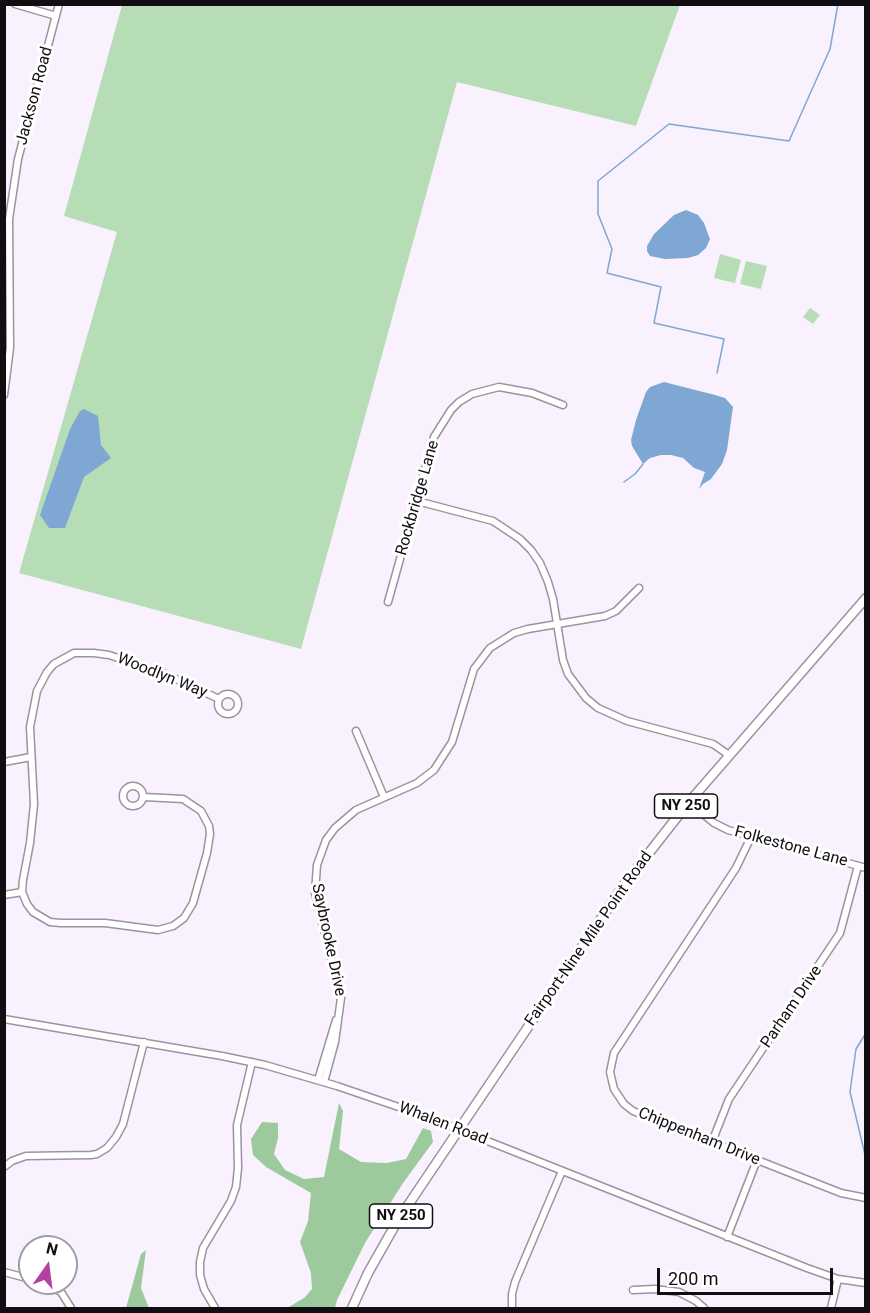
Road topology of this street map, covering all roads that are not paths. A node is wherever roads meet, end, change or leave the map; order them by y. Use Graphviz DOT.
graph roads {
  1 [pos="15,4"];
  2 [pos="59,4"];
  3 [pos="56,16"];
  4 [pos="7,219"];
  5 [pos="4,394"];
  6 [pos="563,405"];
  7 [pos="417,501"];
  8 [pos="639,588"];
  9 [pos="866,598"];
  10 [pos="388,602"];
  11 [pos="557,624"];
  12 [pos="219,699"];
  13 [pos="356,731"];
  14 [pos="729,755"];
  15 [pos="31,757"];
  16 [pos="4,762"];
  17 [pos="144,797"];
  18 [pos="384,797"];
  19 [pos="689,802"];
  20 [pos="751,837"];
  21 [pos="862,867"];
  22 [pos="22,891"];
  23 [pos="4,895"];
  24 [pos="4,1019"];
  25 [pos="144,1042"];
  26 [pos="252,1062"];
  27 [pos="321,1081"];
  28 [pos="459,1130"];
  29 [pos="712,1142"];
  30 [pos="758,1160"];
  31 [pos="4,1167"];
  32 [pos="562,1171"];
  33 [pos="866,1198"];
  34 [pos="727,1237"];
  35 [pos="838,1279"];
  36 [pos="866,1284"];
  37 [pos="633,1290"];
  38 [pos="63,1295"];
  39 [pos="71,1308"];
  40 [pos="215,1308"];
  41 [pos="352,1308"];
  42 [pos="512,1308"];
  43 [pos="704,1308"];
  44 [pos="831,1308"];
  1 -- 3 [label="street"];
  2 -- 3 [label="street, Jackson Road"];
  3 -- 4 [label="street, Jackson Road"];
  4 -- 5 [label="street, Jackson Road"];
  6 -- 7 [label="street, Rockbridge Lane"];
  7 -- 10 [label="street, Rockbridge Lane"];
  7 -- 11 [label="street"];
  8 -- 11 [label="street, Saybrooke Drive"];
  9 -- 14 [label="main road, Fairport-Nine Mile Point Road / NY 250"];
  11 -- 14 [label="street"];
  11 -- 18 [label="street, Saybrooke Drive"];
  12 -- 15 [label="street, Woodlyn Way"];
  13 -- 18 [label="street"];
  14 -- 19 [label="main road, Fairport-Nine Mile Point Road / NY 250"];
  15 -- 16 [label="street"];
  15 -- 22 [label="street, Woodlyn Way"];
  17 -- 22 [label="street"];
  18 -- 27 [label="street, Saybrooke Drive"];
  19 -- 20 [label="street, Folkestone Lane"];
  19 -- 28 [label="main road, Fairport-Nine Mile Point Road / NY 250"];
  20 -- 21 [label="street, Folkestone Lane"];
  20 -- 29 [label="street, Chippenham Drive"];
  21 -- 29 [label="street, Parham Drive"];
  22 -- 23 [label="street"];
  24 -- 25 [label="street, Whalen Road"];
  25 -- 26 [label="street, Whalen Road"];
  25 -- 31 [label="street"];
  26 -- 27 [label="street, Whalen Road"];
  26 -- 40 [label="street"];
  27 -- 28 [label="street, Whalen Road"];
  28 -- 32 [label="street, Whalen Road"];
  28 -- 41 [label="main road, Fairport-Nine Mile Point Road / NY 250"];
  29 -- 30 [label="street, Chippenham Drive"];
  30 -- 33 [label="street, Chippenham Drive"];
  30 -- 34 [label="street"];
  32 -- 34 [label="street, Whalen Road"];
  32 -- 42 [label="street"];
  34 -- 35 [label="street, Whalen Road"];
  35 -- 36 [label="street, Whalen Road"];
  35 -- 44 [label="street"];
  37 -- 43 [label="street"];
  38 -- 39 [label="street"];
}
